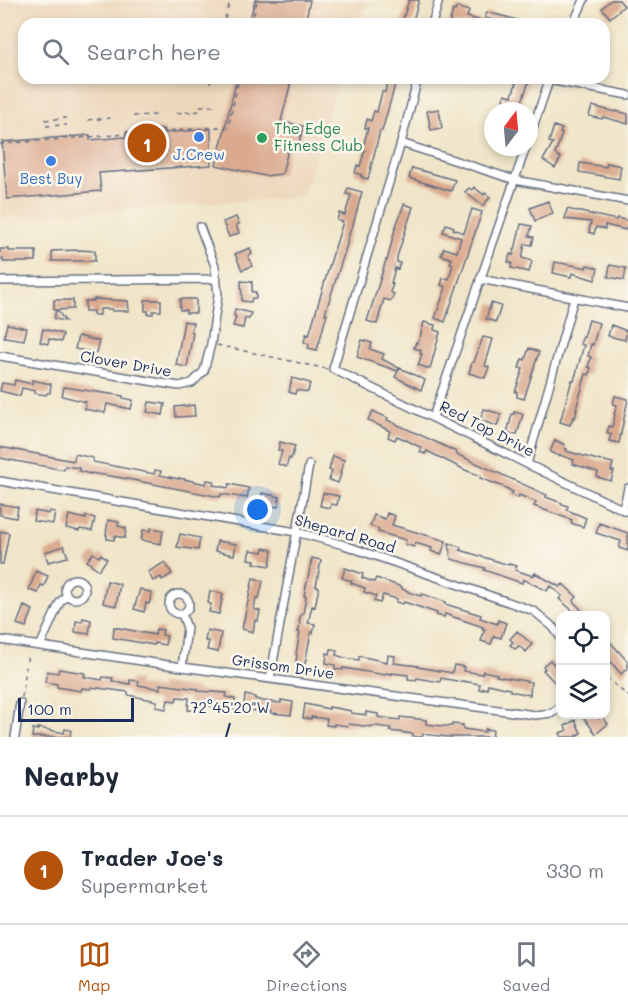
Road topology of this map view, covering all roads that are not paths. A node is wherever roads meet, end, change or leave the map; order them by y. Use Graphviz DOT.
graph roads {
  1 [pos="439,0"];
  2 [pos="584,0"];
  3 [pos="434,18"];
  4 [pos="576,18"];
  5 [pos="416,84"];
  6 [pos="547,84"];
  7 [pos="575,84"];
  8 [pos="628,94"];
  9 [pos="538,112"];
  10 [pos="401,144"];
  11 [pos="523,156"];
  12 [pos="515,180"];
  13 [pos="628,201"];
  14 [pos="200,227"];
  15 [pos="217,279"];
  16 [pos="480,279"];
  17 [pos="0,281"];
  18 [pos="573,298"];
  19 [pos="628,308"];
  20 [pos="0,356"];
  21 [pos="433,417"];
  22 [pos="527,464"];
  23 [pos="309,465"];
  24 [pos="0,481"];
  25 [pos="628,489"];
  26 [pos="625,511"];
  27 [pos="296,532"];
  28 [pos="67,596"];
  29 [pos="182,614"];
  30 [pos="556,631"];
  31 [pos="0,640"];
  32 [pos="40,646"];
  33 [pos="182,667"];
  34 [pos="270,679"];
  35 [pos="20,703"];
  36 [pos="556,710"];
  37 [pos="15,737"];
  1 -- 3 [label="street"];
  2 -- 4 [label="street"];
  5 -- 10 [label="street"];
  6 -- 9 [label="street"];
  7 -- 8 [label="street"];
  10 -- 12 [label="street"];
  10 -- 21 [label="street, Red Top Drive"];
  11 -- 12 [label="street"];
  12 -- 13 [label="street"];
  12 -- 16 [label="street"];
  14 -- 15 [label="street, Clover Drive"];
  15 -- 17 [label="street"];
  15 -- 20 [label="street, Clover Drive"];
  16 -- 18 [label="street"];
  16 -- 21 [label="street"];
  18 -- 19 [label="street"];
  18 -- 22 [label="street"];
  21 -- 22 [label="street, Red Top Drive"];
  22 -- 26 [label="street, Red Top Drive"];
  23 -- 27 [label="street"];
  24 -- 27 [label="street, Shepard Road"];
  25 -- 26 [label="street"];
  27 -- 30 [label="street, Shepard Road"];
  27 -- 34 [label="street"];
  28 -- 32 [label="street"];
  29 -- 33 [label="street"];
  31 -- 32 [label="street, Grissom Drive"];
  32 -- 33 [label="street, Grissom Drive"];
  33 -- 34 [label="street, Grissom Drive"];
  34 -- 36 [label="street, Grissom Drive"];
  35 -- 37 [label="street"];
}
